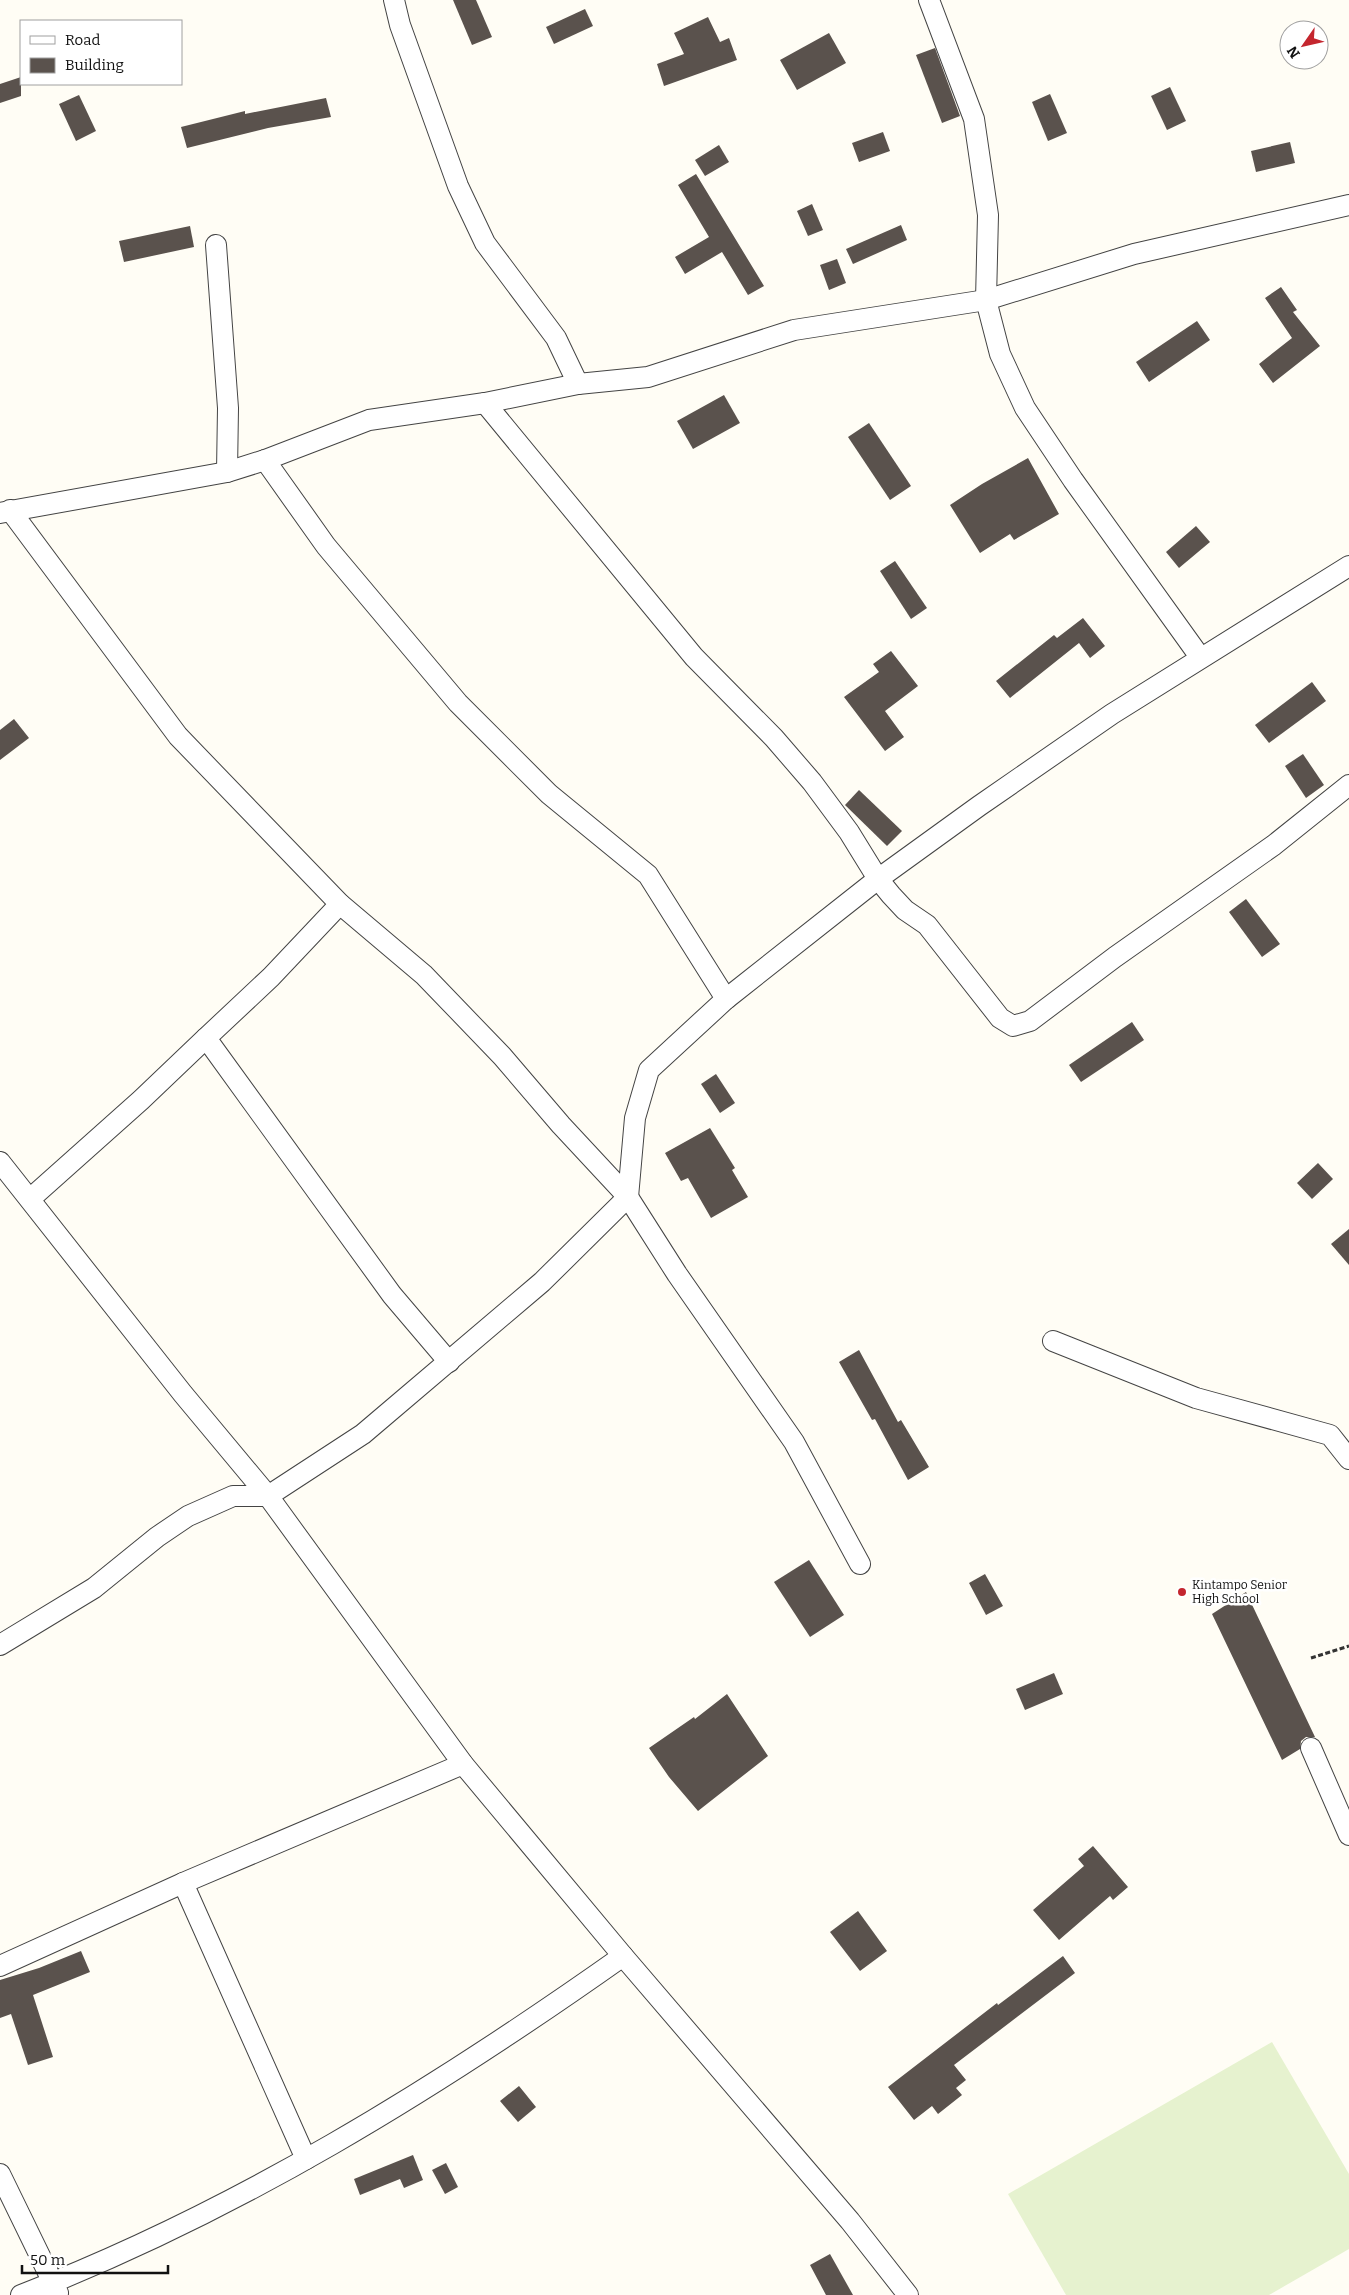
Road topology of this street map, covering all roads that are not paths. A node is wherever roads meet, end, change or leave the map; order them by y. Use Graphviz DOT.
graph roads {
  1 [pos="394,0"];
  2 [pos="929,0"];
  3 [pos="1349,205"];
  4 [pos="216,245"];
  5 [pos="986,300"];
  6 [pos="578,384"];
  7 [pos="485,403"];
  8 [pos="265,460"];
  9 [pos="227,472"];
  10 [pos="5,511"];
  11 [pos="1349,566"];
  12 [pos="1200,657"];
  13 [pos="1349,785"];
  14 [pos="878,879"];
  15 [pos="340,904"];
  16 [pos="726,999"];
  17 [pos="206,1038"];
  18 [pos="0,1162"];
  19 [pos="628,1197"];
  20 [pos="30,1199"];
  21 [pos="1053,1341"];
  22 [pos="449,1362"];
  23 [pos="1340,1436"];
  24 [pos="1349,1459"];
  25 [pos="268,1496"];
  26 [pos="860,1564"];
  27 [pos="0,1646"];
  28 [pos="1311,1748"];
  29 [pos="463,1764"];
  30 [pos="1349,1835"];
  31 [pos="183,1883"];
  32 [pos="623,1956"];
  33 [pos="0,1966"];
  34 [pos="306,2159"];
  35 [pos="0,2174"];
  36 [pos="56,2289"];
  37 [pos="20,2295"];
  38 [pos="908,2295"];
  1 -- 6 [label="street"];
  2 -- 5 [label="street"];
  3 -- 5 [label="street"];
  4 -- 9 [label="street"];
  5 -- 6 [label="street"];
  5 -- 12 [label="street"];
  6 -- 7 [label="street"];
  7 -- 8 [label="street"];
  7 -- 14 [label="street"];
  8 -- 9 [label="street"];
  8 -- 16 [label="street"];
  9 -- 10 [label="street"];
  10 -- 15 [label="street"];
  11 -- 12 [label="street"];
  12 -- 14 [label="street"];
  13 -- 14 [label="street"];
  14 -- 16 [label="street"];
  15 -- 17 [label="street"];
  15 -- 19 [label="street"];
  16 -- 19 [label="street"];
  17 -- 20 [label="street"];
  17 -- 22 [label="street"];
  18 -- 20 [label="street"];
  19 -- 22 [label="street"];
  19 -- 26 [label="street"];
  20 -- 25 [label="street"];
  21 -- 23 [label="street"];
  22 -- 25 [label="street"];
  23 -- 24 [label="street"];
  25 -- 27 [label="street"];
  25 -- 29 [label="street"];
  28 -- 30 [label="street"];
  29 -- 31 [label="street"];
  29 -- 32 [label="street"];
  31 -- 33 [label="street"];
  31 -- 34 [label="street"];
  32 -- 34 [label="street"];
  32 -- 38 [label="street"];
  34 -- 36 [label="street"];
  35 -- 36 [label="street"];
  36 -- 37 [label="street"];
}
